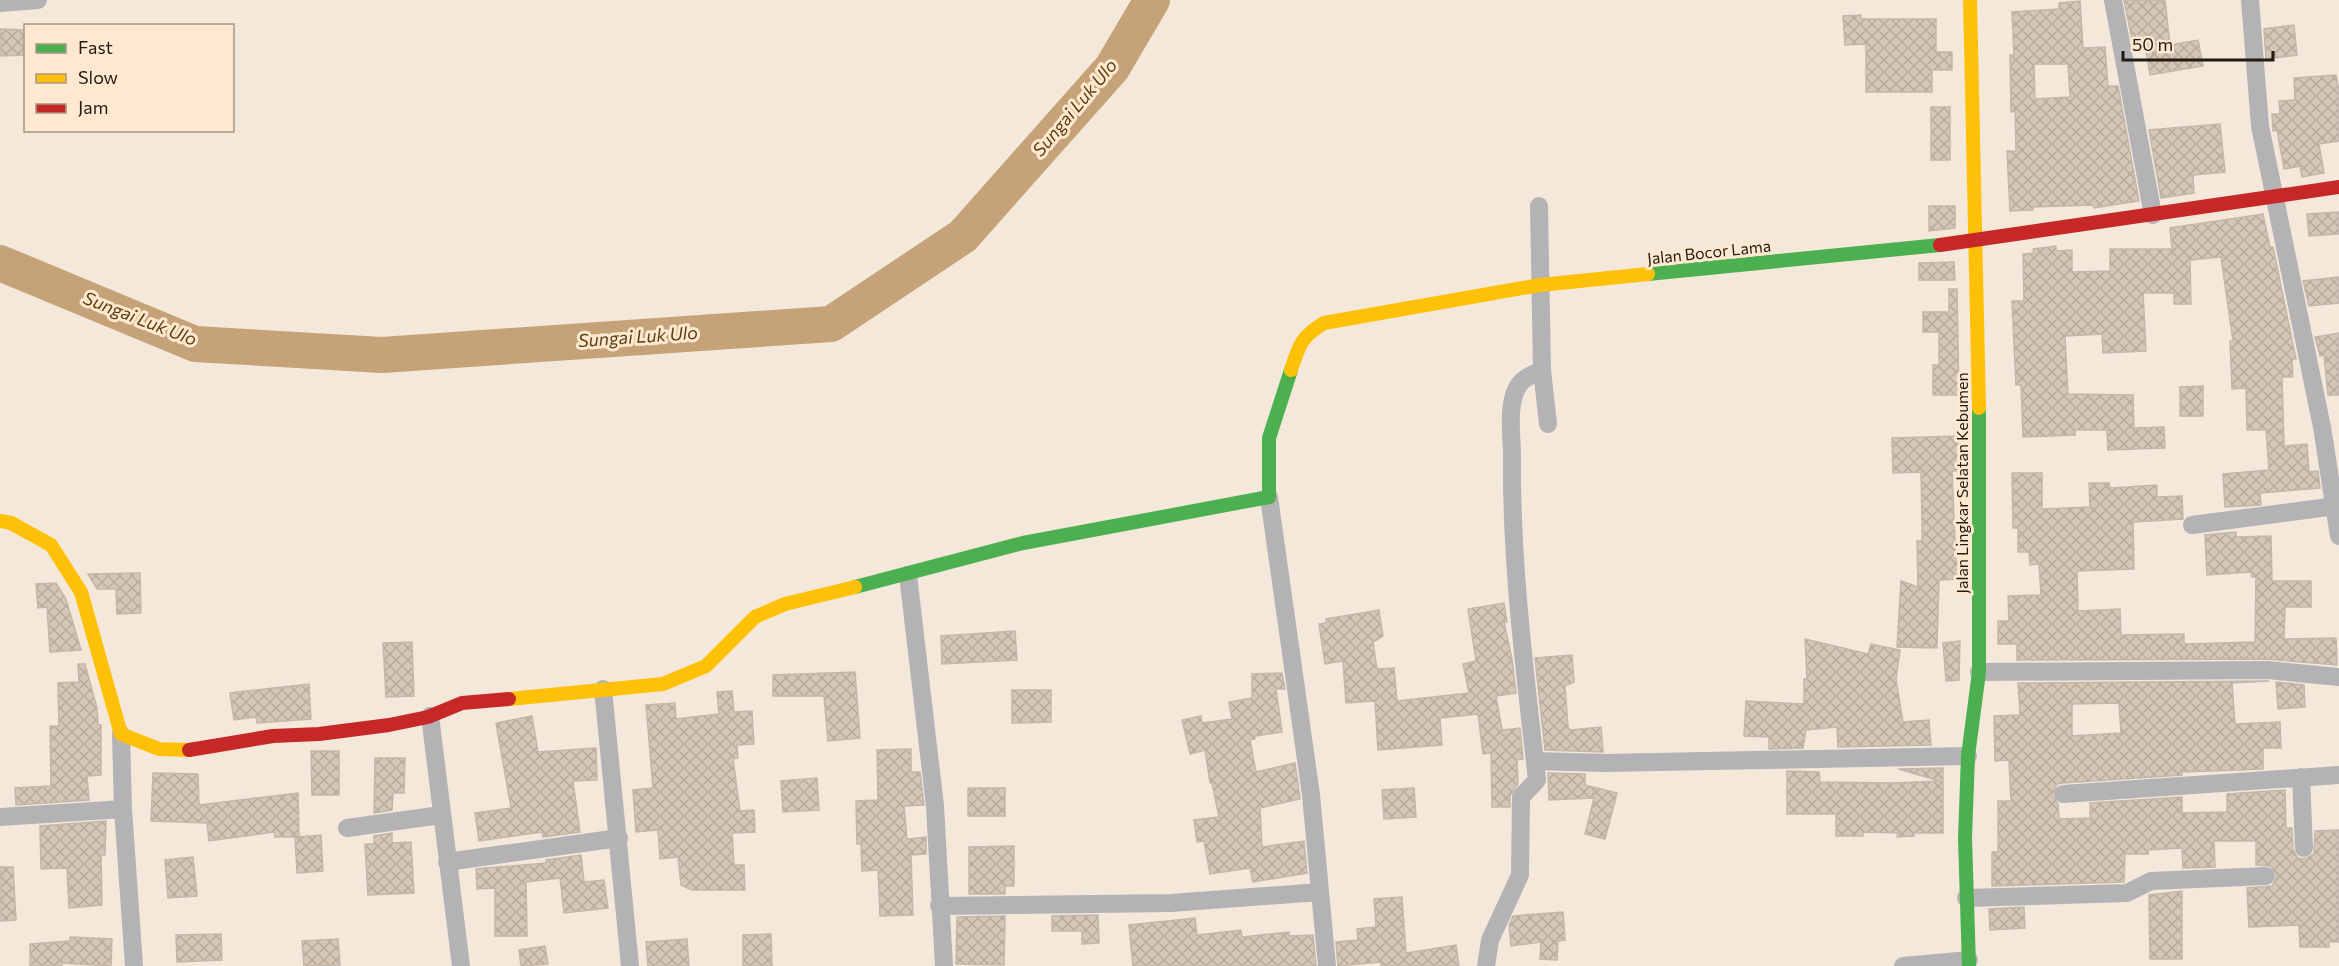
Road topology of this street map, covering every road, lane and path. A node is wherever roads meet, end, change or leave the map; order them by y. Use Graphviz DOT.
graph roads {
  1 [pos="38,0"];
  2 [pos="1970,0"];
  3 [pos="2114,0"];
  4 [pos="2250,0"];
  5 [pos="3,2"];
  6 [pos="2339,187"];
  7 [pos="2273,196"];
  8 [pos="1539,207"];
  9 [pos="2153,215"];
  10 [pos="1974,242"];
  11 [pos="1540,285"];
  12 [pos="1542,370"];
  13 [pos="1548,424"];
  14 [pos="2331,425"];
  15 [pos="1269,497"];
  16 [pos="2336,506"];
  17 [pos="0,521"];
  18 [pos="2192,525"];
  19 [pos="2339,536"];
  20 [pos="908,575"];
  21 [pos="1979,672"];
  22 [pos="2339,677"];
  23 [pos="603,689"];
  24 [pos="430,716"];
  25 [pos="121,734"];
  26 [pos="1968,756"];
  27 [pos="1535,761"];
  28 [pos="2339,774"];
  29 [pos="2301,777"];
  30 [pos="2063,794"];
  31 [pos="123,809"];
  32 [pos="441,815"];
  33 [pos="0,817"];
  34 [pos="347,828"];
  35 [pos="619,838"];
  36 [pos="2304,848"];
  37 [pos="447,862"];
  38 [pos="2266,876"];
  39 [pos="1320,892"];
  40 [pos="1966,898"];
  41 [pos="939,906"];
  42 [pos="1969,963"];
  43 [pos="134,966"];
  44 [pos="461,966"];
  45 [pos="630,966"];
  46 [pos="944,966"];
  47 [pos="1327,966"];
  48 [pos="1486,966"];
  49 [pos="1903,966"];
  1 -- 5 [label="street"];
  2 -- 10 [label="main road, Jalan Lingkar Selatan Kebumen"];
  3 -- 9 [label="street"];
  4 -- 7 [label="street"];
  6 -- 7 [label="main road, Jalan Bocor Lama"];
  7 -- 9 [label="main road, Jalan Bocor Lama"];
  7 -- 14 [label="street"];
  8 -- 11 [label="street"];
  9 -- 10 [label="main road, Jalan Bocor Lama"];
  10 -- 11 [label="main road, Jalan Bocor Lama"];
  10 -- 21 [label="main road, Jalan Lingkar Selatan Kebumen"];
  11 -- 12 [label="street"];
  11 -- 15 [label="main road, Jalan Bocor Lama"];
  12 -- 13 [label="street"];
  12 -- 27 [label="street"];
  14 -- 16 [label="street"];
  15 -- 20 [label="main road"];
  15 -- 39 [label="street"];
  16 -- 18 [label="street"];
  16 -- 19 [label="street"];
  17 -- 25 [label="main road"];
  20 -- 23 [label="main road"];
  20 -- 41 [label="street"];
  21 -- 22 [label="street"];
  21 -- 26 [label="main road, Jalan Lingkar Selatan Kebumen"];
  23 -- 24 [label="main road"];
  23 -- 35 [label="street"];
  24 -- 25 [label="main road"];
  24 -- 32 [label="street"];
  25 -- 31 [label="street"];
  26 -- 27 [label="street"];
  26 -- 40 [label="main road, Jalan Lingkar Selatan Kebumen"];
  27 -- 48 [label="street"];
  28 -- 29 [label="street"];
  29 -- 30 [label="street"];
  29 -- 36 [label="street"];
  31 -- 33 [label="street"];
  31 -- 43 [label="street"];
  32 -- 34 [label="street"];
  32 -- 37 [label="street"];
  35 -- 37 [label="street"];
  35 -- 45 [label="street"];
  37 -- 44 [label="street"];
  38 -- 40 [label="street"];
  39 -- 41 [label="street"];
  39 -- 47 [label="street"];
  40 -- 42 [label="main road, Jalan Lingkar Selatan Kebumen"];
  41 -- 46 [label="street"];
  42 -- 49 [label="street"];
}
